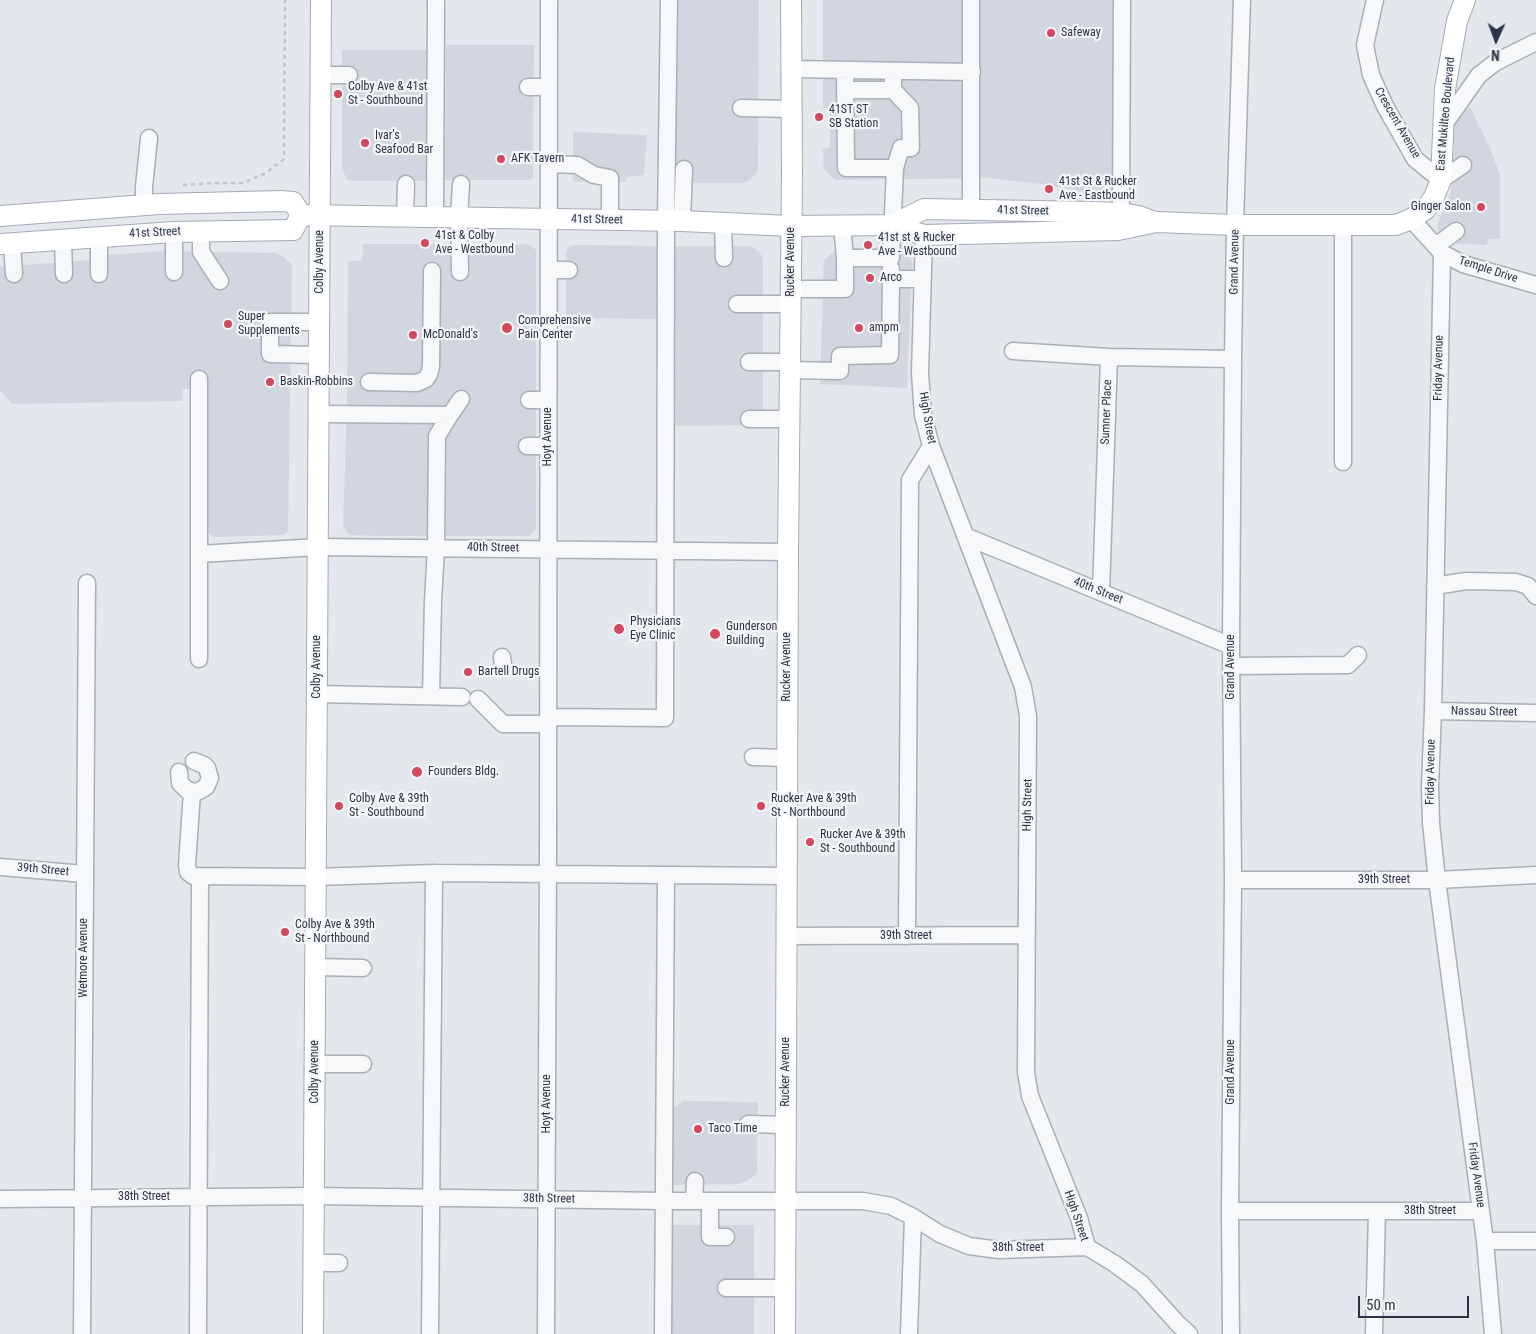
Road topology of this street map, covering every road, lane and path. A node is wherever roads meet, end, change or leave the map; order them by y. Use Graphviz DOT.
graph roads {
  1 [pos="286,0"];
  2 [pos="322,0"];
  3 [pos="436,0"];
  4 [pos="549,0"];
  5 [pos="669,0"];
  6 [pos="791,0"];
  7 [pos="971,0"];
  8 [pos="1122,0"];
  9 [pos="1242,0"];
  10 [pos="1375,0"];
  11 [pos="1464,0"];
  12 [pos="1536,42"];
  13 [pos="792,69"];
  14 [pos="845,70"];
  15 [pos="892,70"];
  16 [pos="972,72"];
  17 [pos="321,75"];
  18 [pos="349,75"];
  19 [pos="528,87"];
  20 [pos="549,87"];
  21 [pos="846,90"];
  22 [pos="892,90"];
  23 [pos="741,108"];
  24 [pos="792,109"];
  25 [pos="1443,126"];
  26 [pos="149,138"];
  27 [pos="284,159"];
  28 [pos="549,164"];
  29 [pos="1463,165"];
  30 [pos="895,168"];
  31 [pos="684,169"];
  32 [pos="1441,180"];
  33 [pos="406,184"];
  34 [pos="461,184"];
  35 [pos="144,205"];
  36 [pos="971,210"];
  37 [pos="1021,211"];
  38 [pos="1121,213"];
  39 [pos="0,216"];
  40 [pos="311,216"];
  41 [pos="405,217"];
  42 [pos="435,218"];
  43 [pos="459,218"];
  44 [pos="548,219"];
  45 [pos="1411,219"];
  46 [pos="610,220"];
  47 [pos="674,221"];
  48 [pos="1156,222"];
  49 [pos="723,223"];
  50 [pos="842,225"];
  51 [pos="892,225"];
  52 [pos="1235,225"];
  53 [pos="791,226"];
  54 [pos="1343,226"];
  55 [pos="1456,231"];
  56 [pos="174,232"];
  57 [pos="201,232"];
  58 [pos="1021,232"];
  59 [pos="924,235"];
  60 [pos="99,237"];
  61 [pos="63,240"];
  62 [pos="6,244"];
  63 [pos="1439,250"];
  64 [pos="891,257"];
  65 [pos="724,258"];
  66 [pos="845,258"];
  67 [pos="549,270"];
  68 [pos="569,270"];
  69 [pos="432,271"];
  70 [pos="174,272"];
  71 [pos="460,272"];
  72 [pos="14,274"];
  73 [pos="64,274"];
  74 [pos="99,274"];
  75 [pos="891,278"];
  76 [pos="923,279"];
  77 [pos="220,280"];
  78 [pos="1536,285"];
  79 [pos="791,297"];
  80 [pos="737,304"];
  81 [pos="320,322"];
  82 [pos="1013,351"];
  83 [pos="320,355"];
  84 [pos="1109,357"];
  85 [pos="1234,359"];
  86 [pos="749,362"];
  87 [pos="790,366"];
  88 [pos="199,379"];
  89 [pos="369,382"];
  90 [pos="461,400"];
  91 [pos="529,400"];
  92 [pos="548,400"];
  93 [pos="319,414"];
  94 [pos="450,415"];
  95 [pos="750,419"];
  96 [pos="790,419"];
  97 [pos="527,446"];
  98 [pos="548,446"];
  99 [pos="931,446"];
  100 [pos="1343,462"];
  101 [pos="965,536"];
  102 [pos="318,546"];
  103 [pos="436,548"];
  104 [pos="548,549"];
  105 [pos="665,550"];
  106 [pos="788,552"];
  107 [pos="199,554"];
  108 [pos="87,583"];
  109 [pos="1435,586"];
  110 [pos="1101,592"];
  111 [pos="1536,596"];
  112 [pos="1231,646"];
  113 [pos="1358,655"];
  114 [pos="199,659"];
  115 [pos="1231,666"];
  116 [pos="317,694"];
  117 [pos="431,696"];
  118 [pos="1433,711"];
  119 [pos="1536,713"];
  120 [pos="548,721"];
  121 [pos="753,757"];
  122 [pos="787,758"];
  123 [pos="194,760"];
  124 [pos="179,772"];
  125 [pos="192,792"];
  126 [pos="0,867"];
  127 [pos="434,873"];
  128 [pos="85,874"];
  129 [pos="548,875"];
  130 [pos="666,875"];
  131 [pos="1536,875"];
  132 [pos="200,876"];
  133 [pos="787,876"];
  134 [pos="316,877"];
  135 [pos="1232,880"];
  136 [pos="1437,880"];
  137 [pos="1026,935"];
  138 [pos="786,936"];
  139 [pos="907,936"];
  140 [pos="316,967"];
  141 [pos="363,968"];
  142 [pos="315,1064"];
  143 [pos="363,1064"];
  144 [pos="748,1124"];
  145 [pos="786,1125"];
  146 [pos="695,1181"];
  147 [pos="314,1196"];
  148 [pos="82,1197"];
  149 [pos="198,1197"];
  150 [pos="430,1197"];
  151 [pos="0,1199"];
  152 [pos="547,1199"];
  153 [pos="663,1201"];
  154 [pos="702,1201"];
  155 [pos="786,1201"];
  156 [pos="1230,1211"];
  157 [pos="1377,1211"];
  158 [pos="1481,1211"];
  159 [pos="912,1216"];
  160 [pos="726,1237"];
  161 [pos="1485,1241"];
  162 [pos="1536,1241"];
  163 [pos="1087,1247"];
  164 [pos="313,1263"];
  165 [pos="339,1263"];
  166 [pos="726,1288"];
  167 [pos="785,1288"];
  168 [pos="82,1334"];
  169 [pos="198,1334"];
  170 [pos="313,1334"];
  171 [pos="430,1334"];
  172 [pos="546,1334"];
  173 [pos="663,1334"];
  174 [pos="785,1334"];
  175 [pos="910,1334"];
  176 [pos="1189,1334"];
  177 [pos="1231,1334"];
  178 [pos="1374,1334"];
  179 [pos="1493,1334"];
  1 -- 27 [label="path"];
  2 -- 17 [label="main road, Colby Avenue"];
  3 -- 42 [label="street"];
  4 -- 20 [label="street, Hoyt Avenue"];
  5 -- 47 [label="street"];
  6 -- 13 [label="main road, Rucker Avenue"];
  7 -- 16 [label="street"];
  8 -- 38 [label="street"];
  9 -- 52 [label="street, Grand Avenue"];
  10 -- 32 [label="street, Crescent Avenue"];
  11 -- 25 [label="main road, East Mukilteo Boulevard"];
  12 -- 25 [label="street"];
  13 -- 14 [label="street"];
  13 -- 24 [label="main road, Rucker Avenue"];
  14 -- 15 [label="street"];
  14 -- 21 [label="street"];
  15 -- 16 [label="street"];
  15 -- 22 [label="street"];
  16 -- 36 [label="street"];
  17 -- 18 [label="street"];
  17 -- 40 [label="main road, Colby Avenue"];
  19 -- 20 [label="street"];
  20 -- 28 [label="street, Hoyt Avenue"];
  21 -- 22 [label="street"];
  21 -- 30 [label="street"];
  22 -- 30 [label="street"];
  23 -- 24 [label="street"];
  24 -- 53 [label="main road, Rucker Avenue"];
  25 -- 32 [label="main road, East Mukilteo Boulevard"];
  26 -- 35 [label="street"];
  28 -- 44 [label="street, Hoyt Avenue"];
  28 -- 46 [label="street"];
  29 -- 32 [label="street"];
  30 -- 51 [label="street"];
  31 -- 47 [label="street"];
  32 -- 45 [label="main road, East Mukilteo Boulevard"];
  33 -- 41 [label="street"];
  34 -- 43 [label="street"];
  35 -- 39 [label="main road"];
  35 -- 40 [label="main road"];
  36 -- 37 [label="main road, 41st Street"];
  36 -- 51 [label="main road, 41st Street"];
  37 -- 38 [label="main road, 41st Street"];
  37 -- 58 [label="main road"];
  38 -- 48 [label="main road, 41st Street"];
  40 -- 41 [label="main road, 41st Street"];
  40 -- 57 [label="main road, 41st Street"];
  40 -- 81 [label="main road, Colby Avenue"];
  41 -- 42 [label="main road, 41st Street"];
  42 -- 43 [label="main road, 41st Street"];
  43 -- 44 [label="main road, 41st Street"];
  43 -- 71 [label="street"];
  44 -- 46 [label="main road, 41st Street"];
  44 -- 67 [label="street, Hoyt Avenue"];
  45 -- 54 [label="main road, 41st Street"];
  45 -- 63 [label="street"];
  46 -- 47 [label="main road, 41st Street"];
  47 -- 49 [label="main road, 41st Street"];
  47 -- 105 [label="street"];
  48 -- 52 [label="main road, 41st Street"];
  48 -- 58 [label="main road, 41st Street"];
  49 -- 53 [label="main road, 41st Street"];
  49 -- 65 [label="street"];
  50 -- 51 [label="main road, 41st Street"];
  50 -- 53 [label="main road, 41st Street"];
  50 -- 66 [label="street"];
  51 -- 59 [label="main road, 41st Street"];
  51 -- 64 [label="street"];
  52 -- 54 [label="main road, 41st Street"];
  52 -- 85 [label="street, Grand Avenue"];
  53 -- 79 [label="main road, Rucker Avenue"];
  54 -- 100 [label="street"];
  55 -- 63 [label="street"];
  56 -- 57 [label="main road, 41st Street"];
  56 -- 60 [label="main road, 41st Street"];
  56 -- 70 [label="street"];
  57 -- 77 [label="street"];
  58 -- 59 [label="main road, 41st Street"];
  59 -- 76 [label="street, High Street"];
  60 -- 61 [label="main road, 41st Street"];
  60 -- 74 [label="street"];
  61 -- 62 [label="main road, 41st Street"];
  61 -- 73 [label="street"];
  62 -- 72 [label="street"];
  63 -- 78 [label="street, Temple Drive"];
  63 -- 109 [label="street, Friday Avenue"];
  64 -- 66 [label="street"];
  64 -- 75 [label="street"];
  66 -- 79 [label="street"];
  67 -- 68 [label="street"];
  67 -- 92 [label="street, Hoyt Avenue"];
  69 -- 89 [label="street"];
  75 -- 76 [label="street"];
  75 -- 87 [label="street"];
  76 -- 99 [label="street, High Street"];
  79 -- 80 [label="street"];
  79 -- 87 [label="main road, Rucker Avenue"];
  81 -- 83 [label="main road, Colby Avenue"];
  81 -- 83 [label="street"];
  82 -- 84 [label="street"];
  83 -- 93 [label="main road, Colby Avenue"];
  84 -- 85 [label="street"];
  84 -- 110 [label="street, Sumner Place"];
  85 -- 112 [label="street, Grand Avenue"];
  86 -- 87 [label="street"];
  87 -- 96 [label="main road, Rucker Avenue"];
  88 -- 107 [label="street"];
  90 -- 94 [label="street"];
  91 -- 92 [label="street"];
  92 -- 98 [label="street, Hoyt Avenue"];
  93 -- 94 [label="street"];
  93 -- 102 [label="main road, Colby Avenue"];
  94 -- 103 [label="street"];
  95 -- 96 [label="street"];
  96 -- 106 [label="main road, Rucker Avenue"];
  97 -- 98 [label="street"];
  98 -- 104 [label="street, Hoyt Avenue"];
  99 -- 101 [label="street, High Street"];
  99 -- 139 [label="street"];
  101 -- 110 [label="street, 40th Street"];
  101 -- 137 [label="street, High Street"];
  102 -- 103 [label="street, 40th Street"];
  102 -- 107 [label="street, 40th Street"];
  102 -- 116 [label="main road, Colby Avenue"];
  103 -- 104 [label="street, 40th Street"];
  103 -- 117 [label="street"];
  104 -- 105 [label="street, 40th Street"];
  104 -- 120 [label="street, Hoyt Avenue"];
  105 -- 106 [label="street, 40th Street"];
  105 -- 120 [label="street"];
  106 -- 122 [label="main road, Rucker Avenue"];
  107 -- 114 [label="street"];
  108 -- 128 [label="street, Wetmore Avenue"];
  109 -- 111 [label="street"];
  109 -- 118 [label="street, Friday Avenue"];
  110 -- 112 [label="street, 40th Street"];
  112 -- 115 [label="street, Grand Avenue"];
  113 -- 115 [label="street"];
  115 -- 135 [label="street, Grand Avenue"];
  116 -- 117 [label="street"];
  116 -- 134 [label="main road, Colby Avenue"];
  117 -- 120 [label="street"];
  118 -- 119 [label="street, Nassau Street"];
  118 -- 136 [label="street, Friday Avenue"];
  120 -- 129 [label="street, Hoyt Avenue"];
  121 -- 122 [label="street"];
  122 -- 133 [label="main road, Rucker Avenue"];
  123 -- 125 [label="street"];
  124 -- 125 [label="street"];
  125 -- 132 [label="street"];
  126 -- 128 [label="street, 39th Street"];
  127 -- 129 [label="street"];
  127 -- 134 [label="street"];
  127 -- 150 [label="street"];
  128 -- 148 [label="street, Wetmore Avenue"];
  129 -- 130 [label="street"];
  129 -- 152 [label="street, Hoyt Avenue"];
  130 -- 133 [label="street"];
  130 -- 153 [label="street"];
  131 -- 136 [label="street, 39th Street"];
  132 -- 134 [label="street"];
  132 -- 149 [label="street"];
  133 -- 138 [label="main road, Rucker Avenue"];
  134 -- 140 [label="main road, Colby Avenue"];
  135 -- 136 [label="street, 39th Street"];
  135 -- 156 [label="street, Grand Avenue"];
  136 -- 158 [label="street, Friday Avenue"];
  137 -- 139 [label="street, 39th Street"];
  137 -- 163 [label="street, High Street"];
  138 -- 139 [label="street, 39th Street"];
  138 -- 145 [label="main road, Rucker Avenue"];
  140 -- 141 [label="street"];
  140 -- 142 [label="main road, Colby Avenue"];
  142 -- 143 [label="street"];
  142 -- 147 [label="main road, Colby Avenue"];
  144 -- 145 [label="street"];
  145 -- 155 [label="main road, Rucker Avenue"];
  146 -- 154 [label="street"];
  147 -- 149 [label="street, 38th Street"];
  147 -- 150 [label="street, 38th Street"];
  147 -- 164 [label="main road, Colby Avenue"];
  148 -- 149 [label="street, 38th Street"];
  148 -- 151 [label="street, 38th Street"];
  148 -- 168 [label="street, Wetmore Avenue"];
  149 -- 169 [label="street"];
  150 -- 152 [label="street, 38th Street"];
  150 -- 171 [label="street"];
  152 -- 153 [label="street, 38th Street"];
  152 -- 172 [label="street, Hoyt Avenue"];
  153 -- 154 [label="street, 38th Street"];
  153 -- 173 [label="street"];
  154 -- 155 [label="street, 38th Street"];
  154 -- 160 [label="street"];
  155 -- 159 [label="street, 38th Street"];
  155 -- 167 [label="main road, Rucker Avenue"];
  156 -- 157 [label="street, 38th Street"];
  156 -- 177 [label="street, Grand Avenue"];
  157 -- 158 [label="street, 38th Street"];
  157 -- 178 [label="street"];
  158 -- 161 [label="street, Friday Avenue"];
  159 -- 163 [label="street, 38th Street"];
  159 -- 175 [label="street"];
  161 -- 162 [label="street"];
  161 -- 179 [label="street, Friday Avenue"];
  163 -- 176 [label="street, High Street"];
  164 -- 165 [label="street"];
  164 -- 170 [label="main road, Colby Avenue"];
  166 -- 167 [label="street"];
  167 -- 174 [label="main road, Rucker Avenue"];
}
